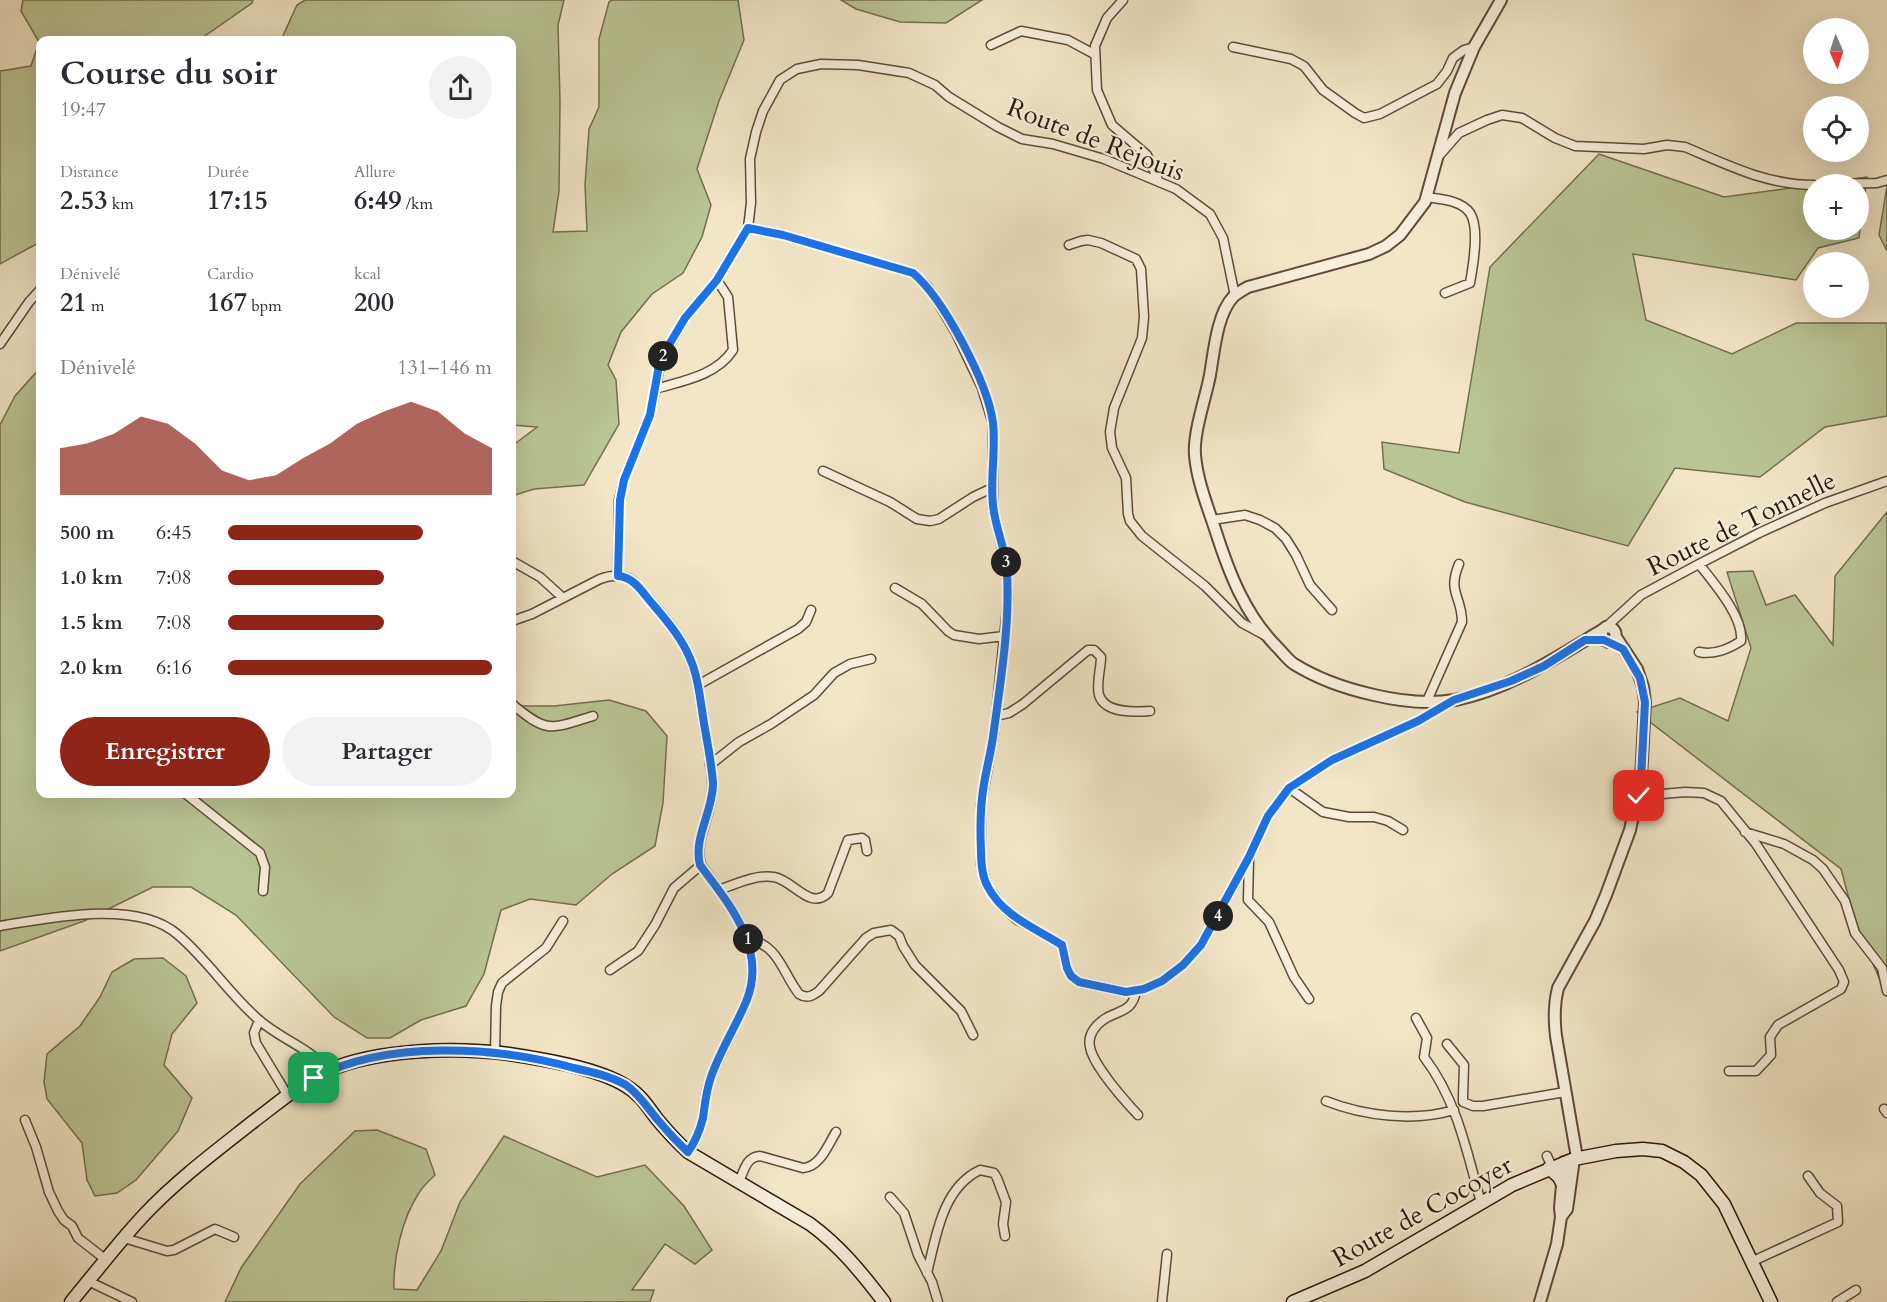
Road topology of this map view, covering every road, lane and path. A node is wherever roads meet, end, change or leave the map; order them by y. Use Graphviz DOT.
graph roads {
  1 [pos="1123,0"];
  2 [pos="1501,0"];
  3 [pos="991,45"];
  4 [pos="1233,47"];
  5 [pos="1474,47"];
  6 [pos="1094,54"];
  7 [pos="1436,160"];
  8 [pos="1887,180"];
  9 [pos="1159,182"];
  10 [pos="1869,183"];
  11 [pos="1803,185"];
  12 [pos="1426,197"];
  13 [pos="748,228"];
  14 [pos="1069,245"];
  15 [pos="717,280"];
  16 [pos="1445,293"];
  17 [pos="36,294"];
  18 [pos="1235,296"];
  19 [pos="0,344"];
  20 [pos="655,389"];
  21 [pos="823,471"];
  22 [pos="1887,481"];
  23 [pos="992,488"];
  24 [pos="1212,520"];
  25 [pos="516,563"];
  26 [pos="1460,564"];
  27 [pos="1699,564"];
  28 [pos="618,576"];
  29 [pos="895,588"];
  30 [pos="562,597"];
  31 [pos="811,610"];
  32 [pos="1332,610"];
  33 [pos="516,620"];
  34 [pos="1608,634"];
  35 [pos="1004,636"];
  36 [pos="1266,636"];
  37 [pos="1699,652"];
  38 [pos="871,659"];
  39 [pos="698,685"];
  40 [pos="1454,700"];
  41 [pos="1427,701"];
  42 [pos="516,707"];
  43 [pos="1150,711"];
  44 [pos="592,716"];
  45 [pos="996,716"];
  46 [pos="710,765"];
  47 [pos="1289,788"];
  48 [pos="1639,796"];
  49 [pos="191,798"];
  50 [pos="1402,830"];
  51 [pos="1745,832"];
  52 [pos="867,851"];
  53 [pos="1249,857"];
  54 [pos="700,865"];
  55 [pos="719,890"];
  56 [pos="263,891"];
  57 [pos="563,921"];
  58 [pos="0,926"];
  59 [pos="748,939"];
  60 [pos="610,970"];
  61 [pos="1136,991"];
  62 [pos="1887,991"];
  63 [pos="1309,999"];
  64 [pos="1416,1018"];
  65 [pos="259,1020"];
  66 [pos="973,1035"];
  67 [pos="1447,1044"];
  68 [pos="495,1053"];
  69 [pos="329,1070"];
  70 [pos="1729,1071"];
  71 [pos="1565,1092"];
  72 [pos="288,1096"];
  73 [pos="1326,1101"];
  74 [pos="1454,1110"];
  75 [pos="1138,1115"];
  76 [pos="25,1120"];
  77 [pos="836,1132"];
  78 [pos="688,1152"];
  79 [pos="1572,1160"];
  80 [pos="1549,1164"];
  81 [pos="1808,1176"];
  82 [pos="739,1182"];
  83 [pos="1562,1184"];
  84 [pos="890,1197"];
  85 [pos="1481,1203"];
  86 [pos="1561,1217"];
  87 [pos="1005,1236"];
  88 [pos="234,1237"];
  89 [pos="124,1238"];
  90 [pos="1167,1254"];
  91 [pos="105,1259"];
  92 [pos="1751,1262"];
  93 [pos="927,1273"];
  94 [pos="88,1281"];
  95 [pos="1856,1290"];
  96 [pos="70,1302"];
  97 [pos="132,1302"];
  98 [pos="884,1302"];
  99 [pos="938,1302"];
  100 [pos="1162,1302"];
  101 [pos="1293,1302"];
  102 [pos="1540,1302"];
  103 [pos="1771,1302"];
  104 [pos="1837,1302"];
  1 -- 6 [label="street"];
  2 -- 5 [label="street"];
  3 -- 6 [label="street"];
  4 -- 5 [label="street"];
  5 -- 7 [label="street"];
  6 -- 9 [label="street"];
  7 -- 11 [label="street"];
  7 -- 12 [label="street"];
  8 -- 10 [label="street"];
  9 -- 13 [label="street, Route de Rejouis"];
  9 -- 18 [label="street, Route de Rejouis"];
  12 -- 16 [label="street"];
  12 -- 18 [label="street"];
  13 -- 15 [label="street, Route de Rejouis"];
  13 -- 23 [label="street"];
  14 -- 36 [label="street"];
  15 -- 20 [label="street, Route de Rejouis"];
  15 -- 20 [label="street"];
  17 -- 19 [label="street"];
  18 -- 24 [label="street"];
  20 -- 28 [label="street, Route de Rejouis"];
  21 -- 23 [label="street"];
  22 -- 27 [label="street, Route de Tonnelle"];
  23 -- 35 [label="street"];
  24 -- 32 [label="street"];
  24 -- 36 [label="street"];
  25 -- 30 [label="street"];
  26 -- 41 [label="street"];
  27 -- 34 [label="street, Route de Tonnelle"];
  27 -- 37 [label="street"];
  28 -- 30 [label="street"];
  28 -- 39 [label="street"];
  29 -- 35 [label="street"];
  30 -- 33 [label="street"];
  31 -- 39 [label="street"];
  34 -- 40 [label="street"];
  34 -- 48 [label="street"];
  35 -- 45 [label="street"];
  36 -- 41 [label="street"];
  38 -- 46 [label="street"];
  39 -- 46 [label="street"];
  40 -- 41 [label="street"];
  40 -- 47 [label="street"];
  42 -- 44 [label="street"];
  43 -- 45 [label="street"];
  45 -- 61 [label="street"];
  46 -- 54 [label="street"];
  47 -- 50 [label="street"];
  47 -- 53 [label="street"];
  48 -- 51 [label="street"];
  48 -- 71 [label="street"];
  49 -- 56 [label="street"];
  51 -- 62 [label="street"];
  51 -- 70 [label="street"];
  52 -- 55 [label="street"];
  53 -- 61 [label="street"];
  53 -- 63 [label="street"];
  54 -- 55 [label="street"];
  54 -- 60 [label="street"];
  55 -- 59 [label="street"];
  57 -- 68 [label="street"];
  58 -- 65 [label="street"];
  59 -- 66 [label="street"];
  59 -- 78 [label="street"];
  61 -- 75 [label="street"];
  64 -- 74 [label="street"];
  65 -- 69 [label="street"];
  65 -- 72 [label="street"];
  67 -- 71 [label="street"];
  68 -- 69 [label="main road"];
  68 -- 78 [label="main road"];
  69 -- 72 [label="main road"];
  71 -- 79 [label="street"];
  72 -- 89 [label="main road"];
  73 -- 74 [label="street"];
  74 -- 85 [label="street"];
  76 -- 91 [label="street"];
  77 -- 82 [label="street"];
  78 -- 82 [label="main road"];
  79 -- 80 [label="main road, Route de Cocoyer"];
  79 -- 83 [label="street"];
  79 -- 86 [label="street"];
  79 -- 92 [label="main road, Route de Cocoyer"];
  80 -- 83 [label="main road"];
  80 -- 85 [label="main road, Route de Cocoyer"];
  81 -- 92 [label="street"];
  82 -- 98 [label="main road"];
  83 -- 86 [label="street"];
  84 -- 93 [label="street"];
  85 -- 101 [label="main road, Route de Cocoyer"];
  86 -- 102 [label="street"];
  87 -- 93 [label="street"];
  88 -- 89 [label="street"];
  89 -- 91 [label="main road"];
  90 -- 100 [label="street"];
  91 -- 94 [label="main road"];
  92 -- 103 [label="main road, Route de Cocoyer"];
  93 -- 99 [label="street"];
  94 -- 96 [label="main road"];
  94 -- 97 [label="street"];
  95 -- 104 [label="street"];
}
